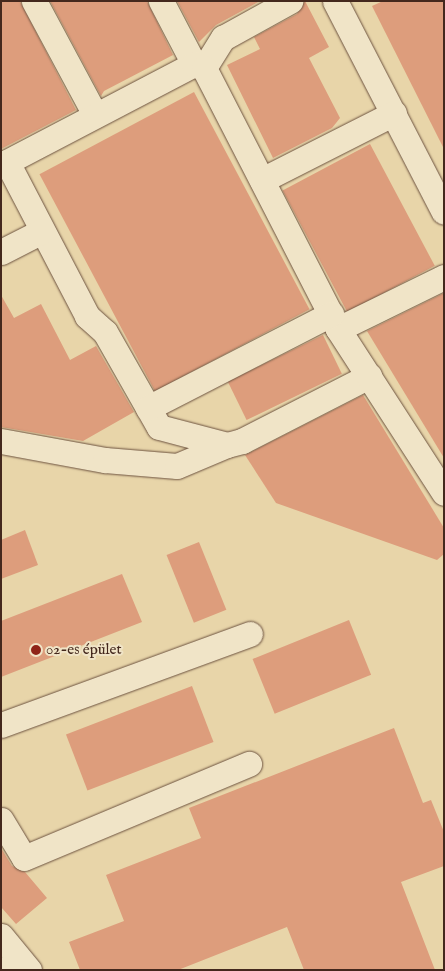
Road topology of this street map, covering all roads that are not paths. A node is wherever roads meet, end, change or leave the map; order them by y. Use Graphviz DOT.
graph roads {
  1 [pos="34,1"];
  2 [pos="161,1"];
  3 [pos="290,1"];
  4 [pos="335,1"];
  5 [pos="199,66"];
  6 [pos="394,113"];
  7 [pos="95,116"];
  8 [pos="4,164"];
  9 [pos="262,180"];
  10 [pos="444,212"];
  11 [pos="42,231"];
  12 [pos="1,252"];
  13 [pos="444,278"];
  14 [pos="335,321"];
  15 [pos="369,376"];
  16 [pos="148,408"];
  17 [pos="1,441"];
  18 [pos="227,445"];
  19 [pos="444,493"];
  20 [pos="250,634"];
  21 [pos="1,725"];
  22 [pos="249,764"];
  23 [pos="1,820"];
  24 [pos="1,936"];
  25 [pos="29,970"];
  1 -- 7 [label="lane"];
  2 -- 5 [label="lane"];
  3 -- 5 [label="lane"];
  4 -- 6 [label="lane"];
  5 -- 7 [label="lane"];
  5 -- 9 [label="lane"];
  6 -- 9 [label="lane"];
  6 -- 10 [label="lane"];
  7 -- 8 [label="lane"];
  8 -- 11 [label="lane"];
  9 -- 14 [label="lane"];
  11 -- 12 [label="lane"];
  11 -- 16 [label="lane"];
  13 -- 14 [label="lane"];
  14 -- 15 [label="lane"];
  14 -- 16 [label="lane"];
  15 -- 18 [label="lane"];
  15 -- 19 [label="lane"];
  16 -- 18 [label="lane"];
  17 -- 18 [label="lane"];
  20 -- 21 [label="lane"];
  22 -- 23 [label="lane"];
  24 -- 25 [label="lane"];
}
